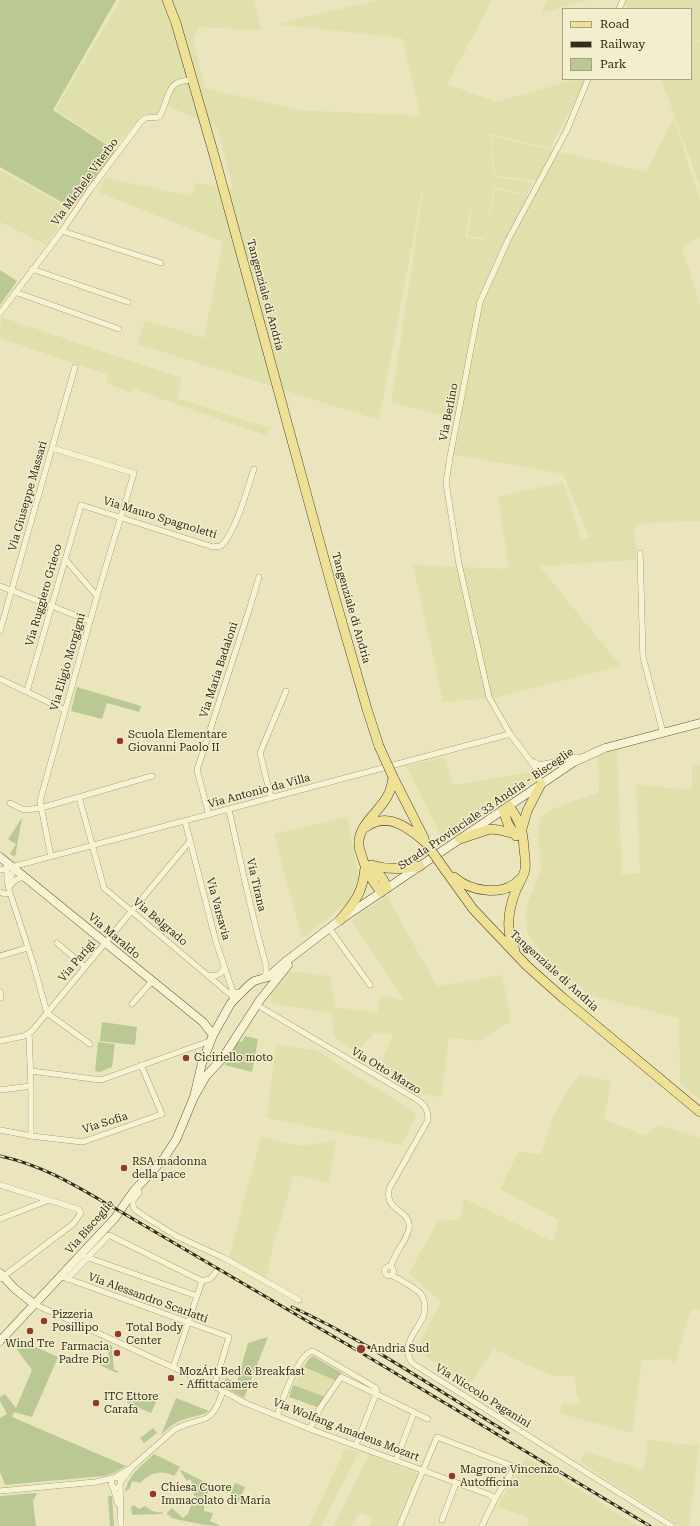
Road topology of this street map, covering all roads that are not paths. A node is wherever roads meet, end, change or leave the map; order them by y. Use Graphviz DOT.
graph roads {
  1 [pos="167,0"];
  2 [pos="192,80"];
  3 [pos="588,80"];
  4 [pos="62,231"];
  5 [pos="161,263"];
  6 [pos="32,269"];
  7 [pos="15,292"];
  8 [pos="128,302"];
  9 [pos="0,313"];
  10 [pos="119,329"];
  11 [pos="75,367"];
  12 [pos="52,448"];
  13 [pos="254,469"];
  14 [pos="81,505"];
  15 [pos="120,517"];
  16 [pos="640,553"];
  17 [pos="65,559"];
  18 [pos="259,577"];
  19 [pos="0,586"];
  20 [pos="12,590"];
  21 [pos="97,596"];
  22 [pos="52,606"];
  23 [pos="90,621"];
  24 [pos="0,631"];
  25 [pos="0,679"];
  26 [pos="27,691"];
  27 [pos="286,691"];
  28 [pos="65,710"];
  29 [pos="700,723"];
  30 [pos="662,733"];
  31 [pos="510,734"];
  32 [pos="586,756"];
  33 [pos="529,759"];
  34 [pos="152,776"];
  35 [pos="393,777"];
  36 [pos="541,784"];
  37 [pos="79,797"];
  38 [pos="271,798"];
  39 [pos="10,803"];
  40 [pos="41,808"];
  41 [pos="506,808"];
  42 [pos="229,810"];
  43 [pos="208,815"];
  44 [pos="185,821"];
  45 [pos="363,830"];
  46 [pos="519,831"];
  47 [pos="460,839"];
  48 [pos="190,840"];
  49 [pos="426,842"];
  50 [pos="92,846"];
  51 [pos="0,857"];
  52 [pos="51,857"];
  53 [pos="366,864"];
  54 [pos="12,866"];
  55 [pos="420,866"];
  56 [pos="0,870"];
  57 [pos="445,870"];
  58 [pos="522,876"];
  59 [pos="25,877"];
  60 [pos="384,890"];
  61 [pos="10,891"];
  62 [pos="0,892"];
  63 [pos="131,911"];
  64 [pos="340,920"];
  65 [pos="329,928"];
  66 [pos="57,943"];
  67 [pos="105,943"];
  68 [pos="27,948"];
  69 [pos="0,956"];
  70 [pos="294,956"];
  71 [pos="285,962"];
  72 [pos="266,965"];
  73 [pos="527,966"];
  74 [pos="85,967"];
  75 [pos="224,967"];
  76 [pos="207,975"];
  77 [pos="261,980"];
  78 [pos="152,981"];
  79 [pos="370,985"];
  80 [pos="248,986"];
  81 [pos="241,992"];
  82 [pos="233,1000"];
  83 [pos="132,1004"];
  84 [pos="259,1004"];
  85 [pos="47,1013"];
  86 [pos="203,1022"];
  87 [pos="219,1023"];
  88 [pos="29,1034"];
  89 [pos="211,1038"];
  90 [pos="0,1041"];
  91 [pos="90,1044"];
  92 [pos="197,1045"];
  93 [pos="206,1052"];
  94 [pos="219,1061"];
  95 [pos="141,1065"];
  96 [pos="30,1071"];
  97 [pos="31,1086"];
  98 [pos="0,1090"];
  99 [pos="194,1097"];
  100 [pos="700,1112"];
  101 [pos="0,1130"];
  102 [pos="31,1136"];
  103 [pos="0,1184"];
  104 [pos="137,1188"];
  105 [pos="49,1200"];
  106 [pos="0,1219"];
  107 [pos="85,1256"];
  108 [pos="216,1272"];
  109 [pos="392,1275"];
  110 [pos="1,1276"];
  111 [pos="64,1278"];
  112 [pos="202,1281"];
  113 [pos="196,1296"];
  114 [pos="299,1300"];
  115 [pos="34,1304"];
  116 [pos="187,1323"];
  117 [pos="0,1341"];
  118 [pos="174,1368"];
  119 [pos="214,1386"];
  120 [pos="223,1391"];
  121 [pos="376,1393"];
  122 [pos="414,1413"];
  123 [pos="277,1416"];
  124 [pos="428,1419"];
  125 [pos="310,1429"];
  126 [pos="356,1445"];
  127 [pos="396,1460"];
  128 [pos="423,1470"];
  129 [pos="117,1480"];
  130 [pos="96,1482"];
  131 [pos="456,1483"];
  132 [pos="112,1486"];
  133 [pos="0,1491"];
  134 [pos="495,1499"];
  135 [pos="120,1508"];
  136 [pos="442,1520"];
  137 [pos="400,1525"];
  138 [pos="121,1526"];
  139 [pos="482,1526"];
  140 [pos="672,1526"];
  1 -- 2 [label="main road, Tangenziale di Andria"];
  2 -- 4 [label="street, Via Michele Viterbo"];
  2 -- 35 [label="main road, Tangenziale di Andria, bridge"];
  3 -- 31 [label="street, Via Berlino"];
  4 -- 5 [label="street"];
  4 -- 6 [label="street, Via Michele Viterbo"];
  6 -- 7 [label="street, Via Michele Viterbo"];
  6 -- 8 [label="street"];
  7 -- 9 [label="street, Via Michele Viterbo"];
  7 -- 10 [label="street"];
  11 -- 12 [label="street, Via Giuseppe Massari"];
  12 -- 15 [label="street, Via Eligio Morgigni"];
  12 -- 20 [label="street, Via Giuseppe Massari"];
  13 -- 15 [label="street, Via Mauro Spagnoletti"];
  14 -- 15 [label="street, Via Mauro Spagnoletti"];
  14 -- 17 [label="street, Via Ruggiero Grieco"];
  15 -- 21 [label="street, Via Eligio Morgigni"];
  16 -- 30 [label="street"];
  17 -- 21 [label="street"];
  17 -- 22 [label="street, Via Ruggiero Grieco"];
  18 -- 43 [label="street, Via Maria Badaloni"];
  19 -- 20 [label="street"];
  20 -- 22 [label="street"];
  20 -- 24 [label="street, Via Giuseppe Massari"];
  21 -- 23 [label="street, Via Eligio Morgigni"];
  22 -- 23 [label="street"];
  22 -- 26 [label="street, Via Ruggiero Grieco"];
  23 -- 28 [label="street, Via Eligio Morgigni"];
  25 -- 26 [label="street"];
  26 -- 28 [label="street"];
  27 -- 38 [label="street"];
  28 -- 40 [label="street, Via Eligio Morgigni"];
  29 -- 30 [label="main road, Strada Provinciale 33 Andria - Bisceglie"];
  30 -- 32 [label="main road, Strada Provinciale 33 Andria - Bisceglie"];
  31 -- 33 [label="street, Via Berlino"];
  31 -- 38 [label="street, Via Antonio da Villa"];
  32 -- 33 [label="street"];
  32 -- 36 [label="main road, Strada Provinciale 33 Andria - Bisceglie"];
  33 -- 36 [label="street, Via Berlino"];
  34 -- 37 [label="street"];
  35 -- 45 [label="main road"];
  35 -- 49 [label="main road, Tangenziale di Andria"];
  36 -- 41 [label="main road, Strada Provinciale 33 Andria - Bisceglie"];
  36 -- 46 [label="main road"];
  37 -- 40 [label="street"];
  37 -- 50 [label="street, Via Belgrado"];
  38 -- 42 [label="street, Via Antonio da Villa"];
  39 -- 40 [label="street"];
  40 -- 52 [label="street, Via Eligio Morgigni"];
  41 -- 46 [label="main road"];
  41 -- 47 [label="main road, Strada Provinciale 33 Andria - Bisceglie"];
  42 -- 43 [label="street, Via Antonio da Villa"];
  42 -- 72 [label="street, Via Tirana"];
  43 -- 44 [label="street, Via Antonio da Villa"];
  44 -- 48 [label="street, Via Varsavia"];
  44 -- 50 [label="street, Via Antonio da Villa"];
  45 -- 49 [label="main road"];
  45 -- 53 [label="main road"];
  46 -- 47 [label="main road"];
  46 -- 58 [label="main road"];
  47 -- 55 [label="main road, Strada Provinciale 33 Andria - Bisceglie"];
  48 -- 63 [label="street, Via Parigi"];
  48 -- 75 [label="street, Via Varsavia"];
  49 -- 57 [label="main road, Tangenziale di Andria, bridge"];
  50 -- 52 [label="street, Via Antonio da Villa"];
  50 -- 63 [label="street, Via Belgrado"];
  51 -- 54 [label="main road, Via Maraldo"];
  52 -- 54 [label="street, Via Antonio da Villa"];
  53 -- 55 [label="main road"];
  53 -- 60 [label="main road"];
  53 -- 64 [label="main road"];
  54 -- 56 [label="street, Via Antonio da Villa"];
  54 -- 59 [label="main road, Via Maraldo"];
  54 -- 61 [label="street"];
  55 -- 60 [label="main road, Strada Provinciale 33 Andria - Bisceglie"];
  57 -- 58 [label="main road"];
  57 -- 73 [label="main road, Tangenziale di Andria"];
  58 -- 73 [label="main road"];
  59 -- 61 [label="street"];
  59 -- 67 [label="main road, Via Maraldo"];
  60 -- 64 [label="main road, Strada Provinciale 33 Andria - Bisceglie"];
  61 -- 62 [label="street"];
  61 -- 68 [label="street"];
  63 -- 67 [label="street, Via Parigi"];
  63 -- 76 [label="street, Via Belgrado"];
  64 -- 65 [label="main road, Via Bisceglie"];
  65 -- 70 [label="main road, Via Bisceglie"];
  65 -- 79 [label="street"];
  66 -- 74 [label="street"];
  67 -- 74 [label="street, Via Parigi"];
  67 -- 78 [label="main road, Via Maraldo"];
  68 -- 69 [label="street"];
  68 -- 85 [label="street"];
  70 -- 71 [label="main road, Via Bisceglie"];
  70 -- 84 [label="main road, Via Bisceglie"];
  71 -- 72 [label="street"];
  71 -- 77 [label="main road, Via Bisceglie"];
  72 -- 77 [label="street"];
  73 -- 100 [label="main road, Tangenziale di Andria"];
  74 -- 85 [label="street, Via Parigi"];
  75 -- 76 [label="street"];
  75 -- 81 [label="street, Via Varsavia"];
  76 -- 82 [label="street, Via Belgrado"];
  77 -- 80 [label="main road, Via Bisceglie"];
  78 -- 83 [label="street"];
  78 -- 86 [label="main road, Via Maraldo"];
  80 -- 81 [label="main road, Via Bisceglie"];
  80 -- 84 [label="main road"];
  81 -- 82 [label="main road, Via Bisceglie"];
  82 -- 87 [label="main road, Via Bisceglie"];
  84 -- 94 [label="main road, Via Bisceglie"];
  84 -- 109 [label="street, Via Otto Marzo"];
  85 -- 88 [label="street, Via Parigi"];
  85 -- 91 [label="street"];
  86 -- 87 [label="main road"];
  86 -- 89 [label="main road, Via Maraldo"];
  87 -- 89 [label="main road, Via Bisceglie"];
  88 -- 90 [label="street"];
  88 -- 96 [label="street"];
  89 -- 92 [label="street"];
  89 -- 93 [label="main road, Via Bisceglie"];
  92 -- 93 [label="street"];
  92 -- 95 [label="street"];
  93 -- 94 [label="main road"];
  93 -- 99 [label="main road, Via Bisceglie"];
  94 -- 99 [label="main road, Via Bisceglie"];
  95 -- 96 [label="street"];
  95 -- 102 [label="street, Via Sofia"];
  96 -- 97 [label="street"];
  97 -- 98 [label="street"];
  97 -- 102 [label="street"];
  99 -- 104 [label="main road, Via Bisceglie"];
  101 -- 102 [label="street, Via Sofia"];
  103 -- 105 [label="street"];
  104 -- 107 [label="main road, Via Bisceglie"];
  104 -- 114 [label="street"];
  105 -- 106 [label="street"];
  105 -- 110 [label="street"];
  107 -- 111 [label="main road, Via Bisceglie"];
  107 -- 112 [label="street"];
  107 -- 113 [label="street"];
  108 -- 112 [label="street"];
  109 -- 140 [label="street, Via Niccolo Paganini"];
  110 -- 115 [label="main road"];
  111 -- 115 [label="main road, Via Bisceglie"];
  111 -- 116 [label="street, Via Alessandro Scarlatti"];
  112 -- 113 [label="street"];
  113 -- 116 [label="street"];
  115 -- 117 [label="main road, Via Bisceglie"];
  115 -- 118 [label="street, Via Wolfang Amadeus Mozart"];
  116 -- 118 [label="street"];
  116 -- 119 [label="street, Via Alessandro Scarlatti"];
  118 -- 119 [label="street, Via Wolfang Amadeus Mozart"];
  119 -- 120 [label="street, Via Wolfang Amadeus Mozart"];
  120 -- 123 [label="street, Via Wolfang Amadeus Mozart"];
  120 -- 129 [label="street"];
  121 -- 122 [label="street"];
  121 -- 123 [label="street"];
  121 -- 125 [label="street"];
  121 -- 126 [label="street"];
  122 -- 124 [label="street"];
  122 -- 127 [label="street"];
  123 -- 125 [label="street, Via Wolfang Amadeus Mozart"];
  125 -- 126 [label="street, Via Wolfang Amadeus Mozart"];
  126 -- 127 [label="street, Via Wolfang Amadeus Mozart"];
  127 -- 128 [label="street, Via Wolfang Amadeus Mozart"];
  128 -- 131 [label="street, Via Wolfang Amadeus Mozart"];
  128 -- 134 [label="street"];
  128 -- 137 [label="street"];
  129 -- 130 [label="street"];
  129 -- 132 [label="street"];
  129 -- 132 [label="street"];
  129 -- 135 [label="street"];
  130 -- 132 [label="street"];
  130 -- 133 [label="street"];
  131 -- 134 [label="street, Via Wolfang Amadeus Mozart"];
  131 -- 136 [label="street"];
  132 -- 135 [label="street"];
  134 -- 139 [label="street"];
  135 -- 138 [label="street"];
}
